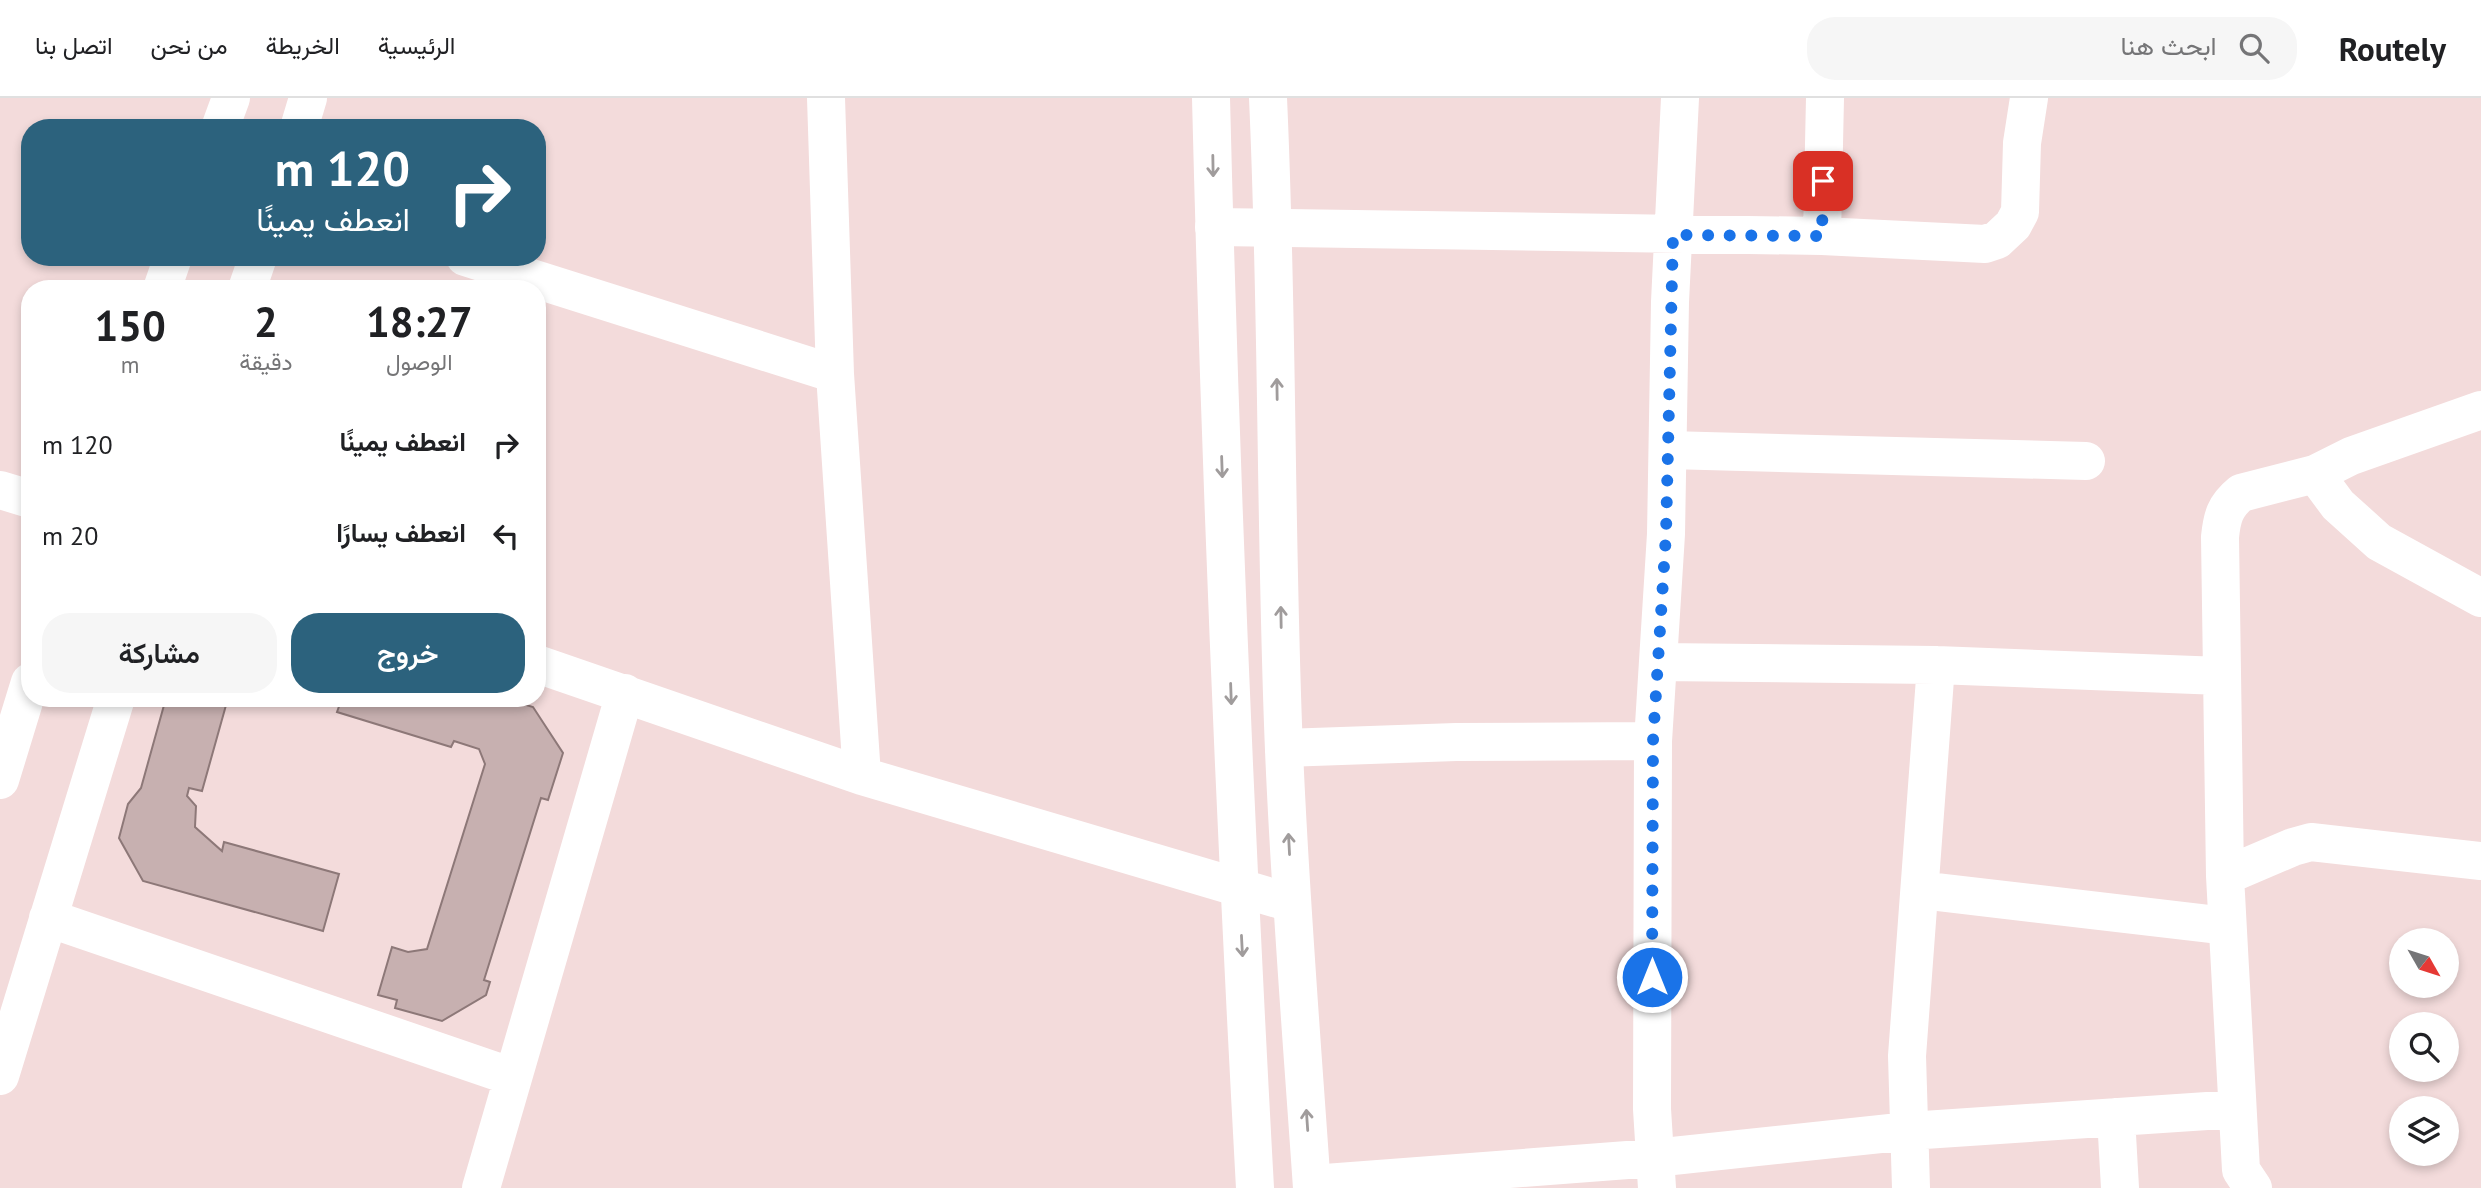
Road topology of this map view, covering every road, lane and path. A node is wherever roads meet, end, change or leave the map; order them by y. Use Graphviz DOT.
graph roads {
  1 [pos="231,98"];
  2 [pos="308,98"];
  3 [pos="826,98"];
  4 [pos="1211,98"];
  5 [pos="1268,98"];
  6 [pos="1680,98"];
  7 [pos="1825,98"];
  8 [pos="2029,98"];
  9 [pos="223,119"];
  10 [pos="302,119"];
  11 [pos="1214,227"];
  12 [pos="1274,229"];
  13 [pos="1673,235"];
  14 [pos="1822,236"];
  15 [pos="493,266"];
  16 [pos="538,280"];
  17 [pos="546,283"];
  18 [pos="835,374"];
  19 [pos="2481,410"];
  20 [pos="1668,450"];
  21 [pos="2086,461"];
  22 [pos="2315,474"];
  23 [pos="0,490"];
  24 [pos="21,496"];
  25 [pos="2481,598"];
  26 [pos="1659,662"];
  27 [pos="1936,665"];
  28 [pos="546,667"];
  29 [pos="2221,676"];
  30 [pos="625,693"];
  31 [pos="22,707"];
  32 [pos="113,707"];
  33 [pos="1653,741"];
  34 [pos="1284,748"];
  35 [pos="862,776"];
  36 [pos="0,780"];
  37 [pos="2481,861"];
  38 [pos="2225,876"];
  39 [pos="1238,887"];
  40 [pos="1920,890"];
  41 [pos="1292,903"];
  42 [pos="48,918"];
  43 [pos="2227,926"];
  44 [pos="0,1076"];
  45 [pos="513,1077"];
  46 [pos="2237,1109"];
  47 [pos="2116,1117"];
  48 [pos="1909,1131"];
  49 [pos="1655,1173"];
  50 [pos="1312,1186"];
  51 [pos="481,1188"];
  52 [pos="1255,1188"];
  53 [pos="1911,1188"];
  54 [pos="2120,1188"];
  55 [pos="2253,1188"];
  1 -- 9 [label="street"];
  2 -- 10 [label="street"];
  3 -- 18 [label="street"];
  4 -- 11 [label="street, one-way"];
  5 -- 12 [label="street"];
  6 -- 13 [label="street"];
  7 -- 14 [label="street"];
  8 -- 14 [label="street"];
  11 -- 12 [label="street"];
  11 -- 39 [label="street, one-way"];
  12 -- 13 [label="street"];
  34 -- 12 [label="street, one-way"];
  13 -- 14 [label="street"];
  13 -- 20 [label="street"];
  15 -- 16 [label="street"];
  17 -- 18 [label="street"];
  18 -- 35 [label="street"];
  19 -- 22 [label="street"];
  20 -- 21 [label="street"];
  20 -- 26 [label="street"];
  22 -- 25 [label="street"];
  22 -- 29 [label="street"];
  23 -- 24 [label="street"];
  26 -- 27 [label="street"];
  26 -- 33 [label="street"];
  27 -- 29 [label="street"];
  27 -- 40 [label="street"];
  28 -- 30 [label="street"];
  29 -- 38 [label="street"];
  30 -- 35 [label="street"];
  30 -- 45 [label="street"];
  31 -- 36 [label="street"];
  32 -- 42 [label="street"];
  33 -- 34 [label="street"];
  33 -- 49 [label="street"];
  41 -- 34 [label="street, one-way"];
  35 -- 39 [label="street"];
  37 -- 38 [label="street"];
  38 -- 43 [label="street"];
  39 -- 41 [label="street"];
  39 -- 52 [label="street, one-way"];
  40 -- 43 [label="street"];
  40 -- 48 [label="street"];
  50 -- 41 [label="street, one-way"];
  42 -- 44 [label="street"];
  42 -- 45 [label="street"];
  43 -- 46 [label="street"];
  45 -- 51 [label="street"];
  46 -- 47 [label="street"];
  46 -- 55 [label="street"];
  47 -- 48 [label="street"];
  47 -- 54 [label="street"];
  48 -- 49 [label="street"];
  48 -- 53 [label="street"];
  49 -- 50 [label="street"];
}
